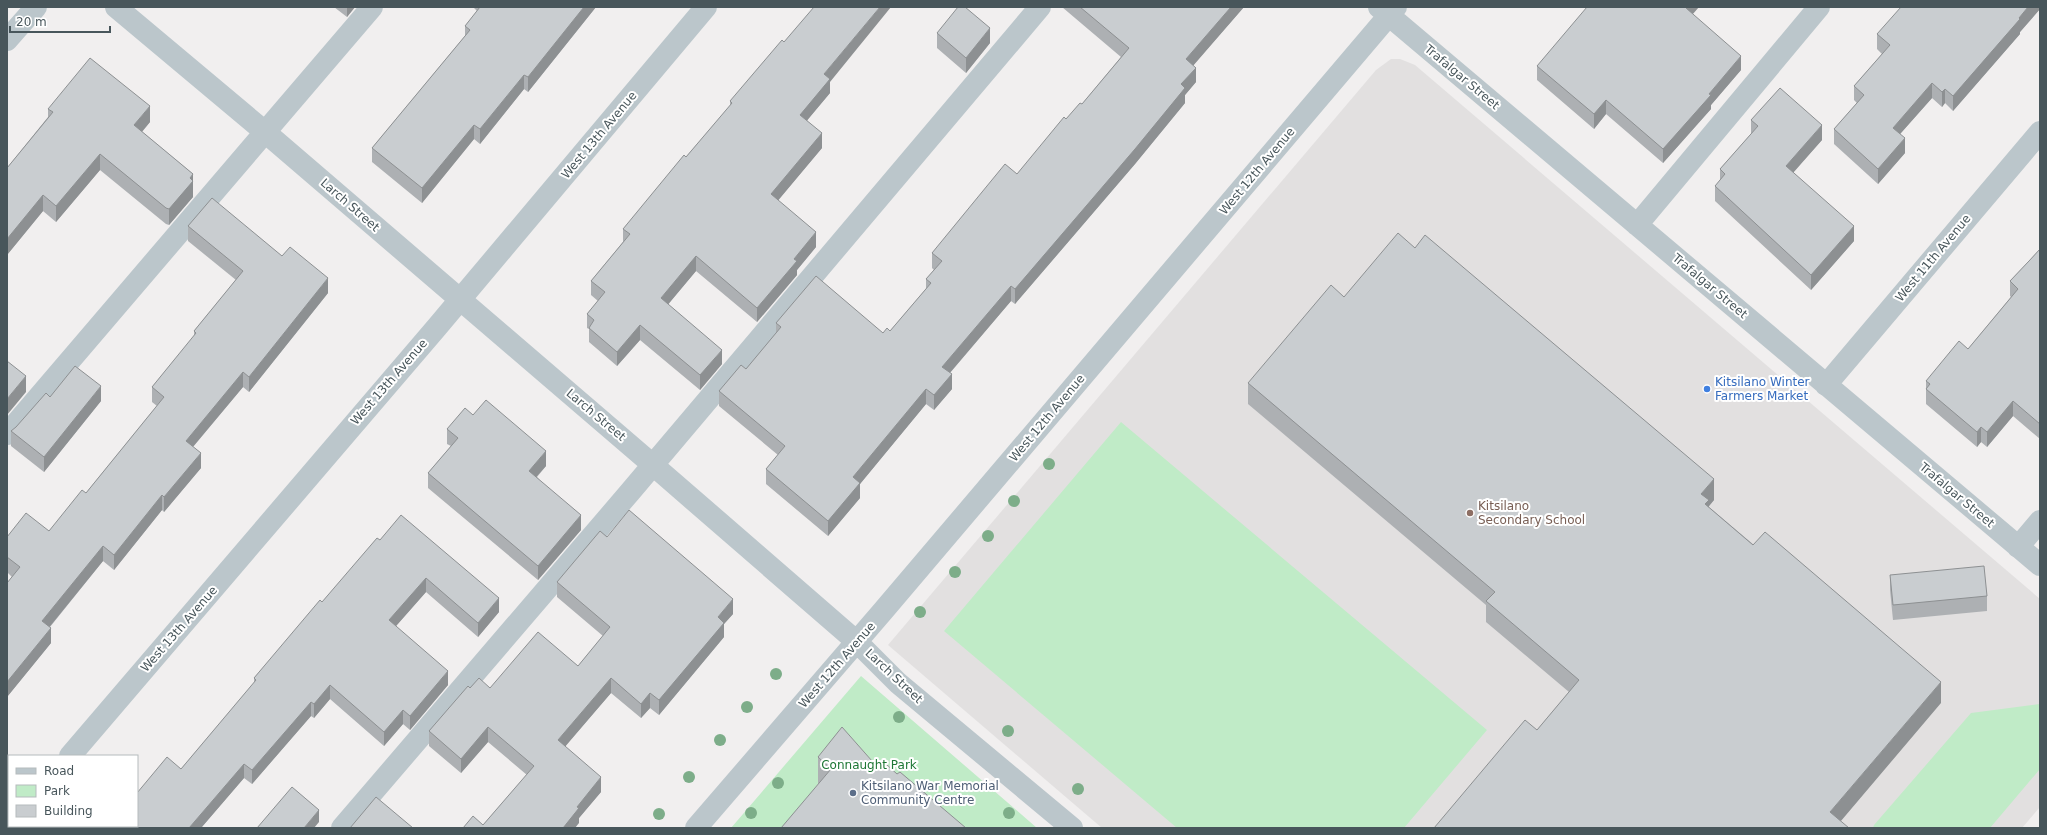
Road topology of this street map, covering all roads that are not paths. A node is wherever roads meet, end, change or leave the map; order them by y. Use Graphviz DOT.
graph roads {
  1 [pos="36,7"];
  2 [pos="116,7"];
  3 [pos="372,7"];
  4 [pos="706,7"];
  5 [pos="1040,7"];
  6 [pos="1819,7"];
  7 [pos="1388,10"];
  8 [pos="7,40"];
  9 [pos="265,132"];
  10 [pos="2040,132"];
  11 [pos="1637,225"];
  12 [pos="460,299"];
  13 [pos="1826,385"];
  14 [pos="7,434"];
  15 [pos="654,464"];
  16 [pos="2040,521"];
  17 [pos="2018,547"];
  18 [pos="2040,565"];
  19 [pos="857,642"];
  20 [pos="71,755"];
  21 [pos="342,828"];
  22 [pos="696,828"];
  23 [pos="1072,828"];
  1 -- 8 [label="street"];
  2 -- 9 [label="street, Larch Street"];
  3 -- 9 [label="street"];
  4 -- 12 [label="street, West 13th Avenue"];
  5 -- 15 [label="street"];
  6 -- 11 [label="street"];
  7 -- 11 [label="street, Trafalgar Street"];
  7 -- 19 [label="street, West 12th Avenue"];
  9 -- 12 [label="street, Larch Street"];
  9 -- 14 [label="street"];
  10 -- 13 [label="street, West 11th Avenue"];
  11 -- 13 [label="street, Trafalgar Street"];
  12 -- 15 [label="street, Larch Street"];
  12 -- 20 [label="street, West 13th Avenue"];
  13 -- 17 [label="street, Trafalgar Street"];
  15 -- 19 [label="street, Larch Street"];
  15 -- 21 [label="street"];
  16 -- 17 [label="street"];
  17 -- 18 [label="street, Trafalgar Street"];
  19 -- 22 [label="street, West 12th Avenue"];
  19 -- 23 [label="street, Larch Street"];
}
